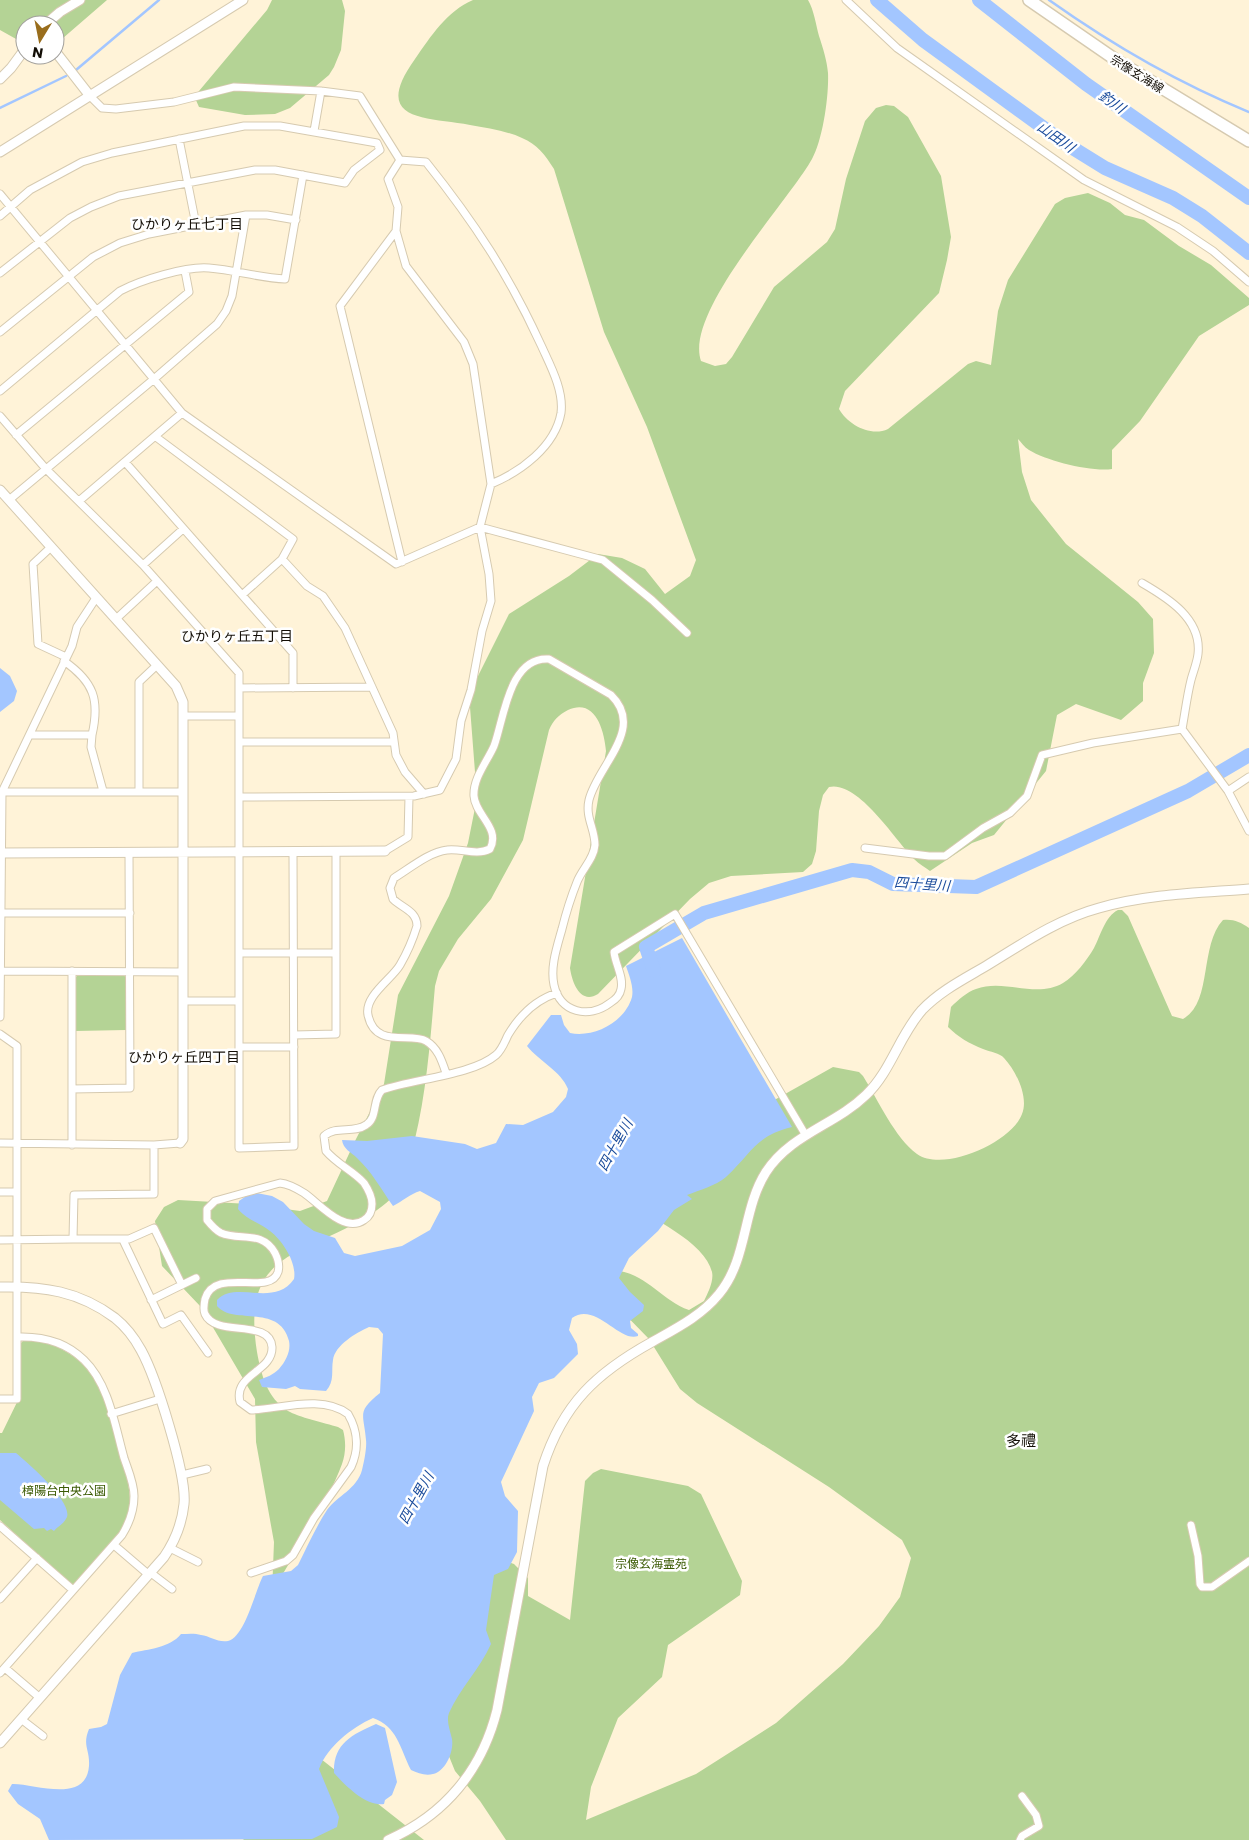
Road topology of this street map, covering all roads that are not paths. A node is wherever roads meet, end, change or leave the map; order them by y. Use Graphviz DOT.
graph roads {
  1 [pos="80,0"];
  2 [pos="243,0"];
  3 [pos="846,0"];
  4 [pos="1029,0"];
  5 [pos="57,15"];
  6 [pos="15,63"];
  7 [pos="65,64"];
  8 [pos="0,78"];
  9 [pos="321,91"];
  10 [pos="90,96"];
  11 [pos="314,132"];
  12 [pos="179,139"];
  13 [pos="1249,142"];
  14 [pos="0,152"];
  15 [pos="400,160"];
  16 [pos="303,175"];
  17 [pos="187,182"];
  18 [pos="0,194"];
  19 [pos="10,207"];
  20 [pos="246,215"];
  21 [pos="0,216"];
  22 [pos="296,220"];
  23 [pos="196,225"];
  24 [pos="396,230"];
  25 [pos="39,241"];
  26 [pos="185,271"];
  27 [pos="237,273"];
  28 [pos="0,274"];
  29 [pos="67,276"];
  30 [pos="1249,282"];
  31 [pos="96,310"];
  32 [pos="0,332"];
  33 [pos="126,345"];
  34 [pos="154,379"];
  35 [pos="0,390"];
  36 [pos="182,413"];
  37 [pos="0,416"];
  38 [pos="16,435"];
  39 [pos="156,437"];
  40 [pos="125,462"];
  41 [pos="46,469"];
  42 [pos="491,484"];
  43 [pos="0,490"];
  44 [pos="9,500"];
  45 [pos="79,501"];
  46 [pos="480,527"];
  47 [pos="183,529"];
  48 [pos="50,548"];
  49 [pos="282,559"];
  50 [pos="402,562"];
  51 [pos="143,564"];
  52 [pos="157,581"];
  53 [pos="1142,583"];
  54 [pos="242,595"];
  55 [pos="96,598"];
  56 [pos="116,619"];
  57 [pos="687,633"];
  58 [pos="65,659"];
  59 [pos="157,665"];
  60 [pos="372,687"];
  61 [pos="239,688"];
  62 [pos="293,688"];
  63 [pos="183,716"];
  64 [pos="239,716"];
  65 [pos="1182,730"];
  66 [pos="31,735"];
  67 [pos="92,735"];
  68 [pos="239,742"];
  69 [pos="394,742"];
  70 [pos="1249,777"];
  71 [pos="1,792"];
  72 [pos="103,792"];
  73 [pos="139,792"];
  74 [pos="183,792"];
  75 [pos="1228,792"];
  76 [pos="424,794"];
  77 [pos="240,797"];
  78 [pos="409,797"];
  79 [pos="1249,831"];
  80 [pos="865,848"];
  81 [pos="336,851"];
  82 [pos="385,851"];
  83 [pos="129,852"];
  84 [pos="184,852"];
  85 [pos="239,852"];
  86 [pos="293,852"];
  87 [pos="1,853"];
  88 [pos="1249,889"];
  89 [pos="1,913"];
  90 [pos="130,913"];
  91 [pos="239,953"];
  92 [pos="294,953"];
  93 [pos="336,953"];
  94 [pos="1,971"];
  95 [pos="72,971"];
  96 [pos="130,972"];
  97 [pos="183,972"];
  98 [pos="557,993"];
  99 [pos="239,1001"];
  100 [pos="183,1002"];
  101 [pos="0,1017"];
  102 [pos="0,1034"];
  103 [pos="294,1035"];
  104 [pos="294,1047"];
  105 [pos="239,1048"];
  106 [pos="446,1073"];
  107 [pos="72,1089"];
  108 [pos="805,1134"];
  109 [pos="0,1143"];
  110 [pos="180,1143"];
  111 [pos="17,1145"];
  112 [pos="72,1145"];
  113 [pos="154,1145"];
  114 [pos="0,1192"];
  115 [pos="17,1192"];
  116 [pos="73,1239"];
  117 [pos="0,1240"];
  118 [pos="17,1240"];
  119 [pos="123,1240"];
  120 [pos="196,1278"];
  121 [pos="182,1285"];
  122 [pos="0,1287"];
  123 [pos="17,1287"];
  124 [pos="151,1300"];
  125 [pos="17,1337"];
  126 [pos="208,1353"];
  127 [pos="0,1399"];
  128 [pos="160,1399"];
  129 [pos="111,1414"];
  130 [pos="208,1469"];
  131 [pos="182,1475"];
  132 [pos="1190,1525"];
  133 [pos="0,1526"];
  134 [pos="114,1545"];
  135 [pos="170,1548"];
  136 [pos="36,1558"];
  137 [pos="1249,1561"];
  138 [pos="198,1562"];
  139 [pos="251,1573"];
  140 [pos="150,1574"];
  141 [pos="172,1588"];
  142 [pos="73,1590"];
  143 [pos="0,1599"];
  144 [pos="2,1670"];
  145 [pos="40,1698"];
  146 [pos="21,1719"];
  147 [pos="43,1736"];
  148 [pos="0,1743"];
  149 [pos="1022,1796"];
  150 [pos="388,1840"];
  151 [pos="1020,1840"];
  1 -- 5 [label="street"];
  2 -- 10 [label="street"];
  3 -- 30 [label="street"];
  4 -- 13 [label="main road, 宗像玄海線"];
  6 -- 8 [label="street"];
  7 -- 10 [label="street"];
  9 -- 10 [label="street"];
  9 -- 11 [label="street"];
  9 -- 15 [label="street"];
  10 -- 14 [label="street"];
  11 -- 12 [label="street"];
  11 -- 16 [label="street"];
  12 -- 17 [label="street"];
  12 -- 19 [label="street"];
  15 -- 24 [label="street"];
  15 -- 42 [label="street"];
  16 -- 17 [label="street"];
  16 -- 22 [label="street"];
  17 -- 23 [label="street"];
  17 -- 25 [label="street"];
  18 -- 19 [label="street"];
  19 -- 21 [label="street"];
  19 -- 25 [label="street"];
  20 -- 22 [label="street"];
  20 -- 23 [label="street"];
  20 -- 27 [label="street"];
  22 -- 27 [label="street"];
  23 -- 29 [label="street"];
  24 -- 42 [label="street"];
  24 -- 50 [label="street"];
  25 -- 28 [label="street"];
  25 -- 29 [label="street"];
  26 -- 27 [label="street"];
  26 -- 31 [label="street"];
  26 -- 33 [label="street"];
  27 -- 34 [label="street"];
  29 -- 31 [label="street"];
  29 -- 32 [label="street"];
  31 -- 33 [label="street"];
  31 -- 35 [label="street"];
  33 -- 34 [label="street"];
  33 -- 38 [label="street"];
  34 -- 36 [label="street"];
  34 -- 41 [label="street"];
  36 -- 39 [label="street"];
  36 -- 50 [label="street"];
  37 -- 38 [label="street"];
  38 -- 41 [label="street"];
  39 -- 40 [label="street"];
  39 -- 49 [label="street"];
  40 -- 45 [label="street"];
  40 -- 47 [label="street"];
  41 -- 44 [label="street"];
  41 -- 45 [label="street"];
  42 -- 46 [label="street"];
  43 -- 44 [label="street"];
  44 -- 48 [label="street"];
  45 -- 51 [label="street"];
  46 -- 50 [label="street"];
  46 -- 57 [label="street"];
  46 -- 76 [label="street"];
  47 -- 51 [label="street"];
  47 -- 54 [label="street"];
  48 -- 55 [label="street"];
  48 -- 58 [label="street"];
  49 -- 54 [label="street"];
  49 -- 60 [label="street"];
  51 -- 52 [label="street"];
  52 -- 56 [label="street"];
  52 -- 61 [label="street"];
  53 -- 65 [label="street"];
  54 -- 62 [label="street"];
  55 -- 56 [label="street"];
  55 -- 58 [label="street"];
  56 -- 59 [label="street"];
  58 -- 66 [label="street"];
  58 -- 67 [label="street"];
  59 -- 63 [label="street"];
  59 -- 73 [label="street"];
  60 -- 62 [label="street"];
  60 -- 69 [label="street"];
  61 -- 62 [label="street"];
  61 -- 64 [label="street"];
  63 -- 64 [label="street"];
  63 -- 74 [label="street"];
  64 -- 68 [label="street"];
  65 -- 75 [label="street"];
  65 -- 80 [label="street"];
  66 -- 67 [label="street"];
  66 -- 71 [label="street"];
  67 -- 72 [label="street"];
  68 -- 69 [label="street"];
  68 -- 77 [label="street"];
  69 -- 76 [label="street"];
  70 -- 75 [label="street"];
  71 -- 72 [label="street"];
  71 -- 87 [label="street"];
  72 -- 73 [label="street"];
  73 -- 74 [label="street"];
  74 -- 84 [label="street"];
  75 -- 79 [label="street"];
  76 -- 78 [label="street"];
  77 -- 78 [label="street"];
  77 -- 85 [label="street"];
  78 -- 82 [label="street"];
  81 -- 82 [label="street"];
  81 -- 86 [label="street"];
  81 -- 93 [label="street"];
  83 -- 84 [label="street"];
  83 -- 87 [label="street"];
  83 -- 90 [label="street"];
  84 -- 85 [label="street"];
  84 -- 97 [label="street"];
  85 -- 86 [label="street"];
  85 -- 91 [label="street"];
  86 -- 92 [label="street"];
  87 -- 89 [label="street"];
  88 -- 108 [label="street"];
  89 -- 90 [label="street"];
  89 -- 94 [label="street"];
  90 -- 96 [label="street"];
  91 -- 92 [label="street"];
  91 -- 99 [label="street"];
  92 -- 93 [label="street"];
  92 -- 103 [label="street"];
  93 -- 103 [label="street"];
  94 -- 95 [label="street"];
  94 -- 101 [label="street"];
  95 -- 96 [label="street"];
  95 -- 107 [label="street"];
  96 -- 97 [label="street"];
  96 -- 107 [label="street"];
  97 -- 100 [label="street"];
  98 -- 106 [label="street"];
  98 -- 106 [label="street"];
  98 -- 108 [label="street"];
  99 -- 100 [label="street"];
  99 -- 105 [label="street"];
  100 -- 110 [label="street"];
  102 -- 111 [label="street"];
  103 -- 104 [label="street"];
  104 -- 105 [label="street"];
  104 -- 105 [label="street"];
  106 -- 139 [label="street"];
  107 -- 112 [label="street"];
  108 -- 150 [label="street"];
  109 -- 111 [label="street"];
  110 -- 113 [label="street"];
  111 -- 112 [label="street"];
  111 -- 115 [label="street"];
  112 -- 113 [label="street"];
  113 -- 116 [label="street"];
  114 -- 115 [label="street"];
  115 -- 118 [label="street"];
  116 -- 118 [label="street"];
  116 -- 119 [label="street"];
  117 -- 118 [label="street"];
  118 -- 123 [label="street"];
  119 -- 121 [label="street"];
  119 -- 124 [label="street"];
  120 -- 121 [label="street"];
  121 -- 124 [label="street"];
  122 -- 123 [label="street"];
  123 -- 125 [label="street"];
  123 -- 128 [label="street"];
  124 -- 126 [label="street"];
  125 -- 127 [label="street"];
  125 -- 129 [label="street"];
  128 -- 129 [label="street"];
  128 -- 131 [label="street"];
  129 -- 134 [label="street"];
  130 -- 131 [label="street"];
  131 -- 135 [label="street"];
  132 -- 137 [label="street"];
  133 -- 136 [label="street"];
  134 -- 140 [label="street"];
  134 -- 142 [label="street"];
  135 -- 138 [label="street"];
  135 -- 140 [label="street"];
  136 -- 142 [label="street"];
  136 -- 143 [label="street"];
  140 -- 141 [label="street"];
  140 -- 145 [label="street"];
  142 -- 144 [label="street"];
  144 -- 145 [label="street"];
  145 -- 146 [label="street"];
  146 -- 147 [label="street"];
  146 -- 148 [label="street"];
  149 -- 151 [label="street"];
}
